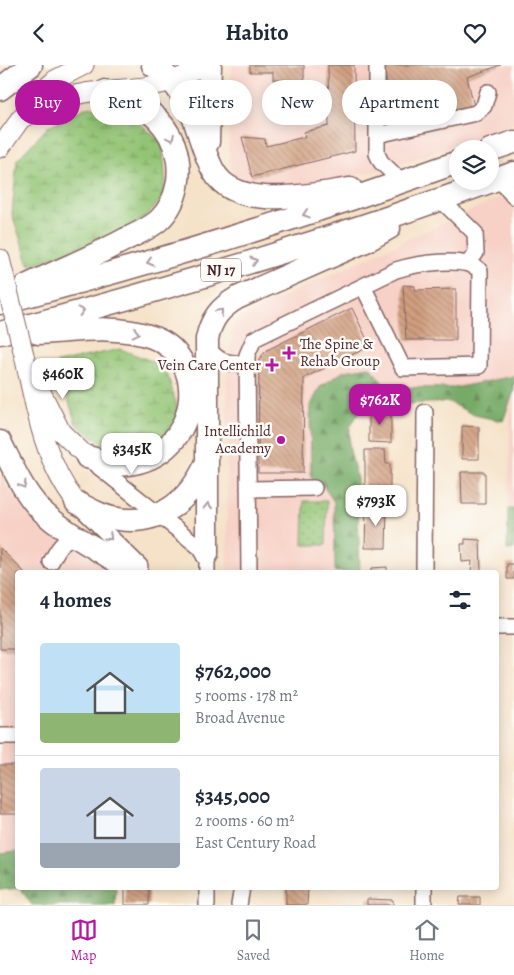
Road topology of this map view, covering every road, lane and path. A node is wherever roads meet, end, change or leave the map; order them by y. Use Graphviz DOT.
graph roads {
  1 [pos="12,65"];
  2 [pos="31,65"];
  3 [pos="84,65"];
  4 [pos="153,65"];
  5 [pos="200,65"];
  6 [pos="210,65"];
  7 [pos="377,65"];
  8 [pos="0,70"];
  9 [pos="58,80"];
  10 [pos="172,80"];
  11 [pos="0,89"];
  12 [pos="488,92"];
  13 [pos="160,123"];
  14 [pos="16,125"];
  15 [pos="196,125"];
  16 [pos="377,135"];
  17 [pos="514,141"];
  18 [pos="499,147"];
  19 [pos="0,149"];
  20 [pos="208,158"];
  21 [pos="449,165"];
  22 [pos="506,176"];
  23 [pos="402,182"];
  24 [pos="514,197"];
  25 [pos="440,199"];
  26 [pos="469,262"];
  27 [pos="2,267"];
  28 [pos="363,286"];
  29 [pos="0,301"];
  30 [pos="0,334"];
  31 [pos="207,347"];
  32 [pos="24,355"];
  33 [pos="247,363"];
  34 [pos="425,412"];
  35 [pos="0,443"];
  36 [pos="87,457"];
  37 [pos="208,461"];
  38 [pos="314,488"];
  39 [pos="248,489"];
  40 [pos="76,502"];
  41 [pos="158,514"];
  42 [pos="78,535"];
  43 [pos="51,563"];
  44 [pos="207,563"];
  45 [pos="131,570"];
  46 [pos="143,570"];
  47 [pos="249,570"];
  48 [pos="424,570"];
  49 [pos="499,627"];
  50 [pos="514,627"];
  51 [pos="0,736"];
  52 [pos="15,736"];
  53 [pos="207,890"];
  54 [pos="242,890"];
  55 [pos="424,890"];
  56 [pos="207,905"];
  57 [pos="239,905"];
  58 [pos="424,905"];
  1 -- 8 [label="highway"];
  2 -- 11 [label="highway"];
  3 -- 9 [label="main road"];
  4 -- 10 [label="highway"];
  5 -- 10 [label="main road"];
  6 -- 20 [label="highway"];
  7 -- 16 [label="street"];
  12 -- 16 [label="street"];
  13 -- 29 [label="highway, one-way"];
  14 -- 19 [label="main road"];
  15 -- 20 [label="highway"];
  16 -- 23 [label="street"];
  17 -- 18 [label="highway"];
  20 -- 23 [label="highway"];
  21 -- 23 [label="highway, NJ 17"];
  22 -- 24 [label="street"];
  22 -- 25 [label="highway, NJ 17"];
  23 -- 29 [label="highway, NJ 17, one-way"];
  25 -- 26 [label="street"];
  30 -- 25 [label="highway, NJ 17, one-way"];
  31 -- 25 [label="highway, one-way"];
  26 -- 28 [label="street"];
  26 -- 28 [label="street"];
  27 -- 32 [label="main road, bridge"];
  28 -- 33 [label="street"];
  30 -- 36 [label="highway, one-way"];
  31 -- 33 [label="street"];
  31 -- 37 [label="highway"];
  32 -- 36 [label="main road"];
  32 -- 40 [label="main road"];
  33 -- 39 [label="street"];
  34 -- 48 [label="street"];
  35 -- 42 [label="highway, one-way"];
  36 -- 41 [label="street"];
  37 -- 41 [label="highway"];
  44 -- 37 [label="highway, one-way"];
  38 -- 39 [label="street"];
  39 -- 47 [label="street"];
  40 -- 41 [label="highway"];
  40 -- 46 [label="street, one-way"];
  41 -- 44 [label="street"];
  42 -- 43 [label="street"];
  42 -- 45 [label="highway"];
  49 -- 50 [label="street"];
  51 -- 52 [label="street"];
  53 -- 56 [label="street"];
  54 -- 57 [label="street"];
  55 -- 58 [label="street"];
}
